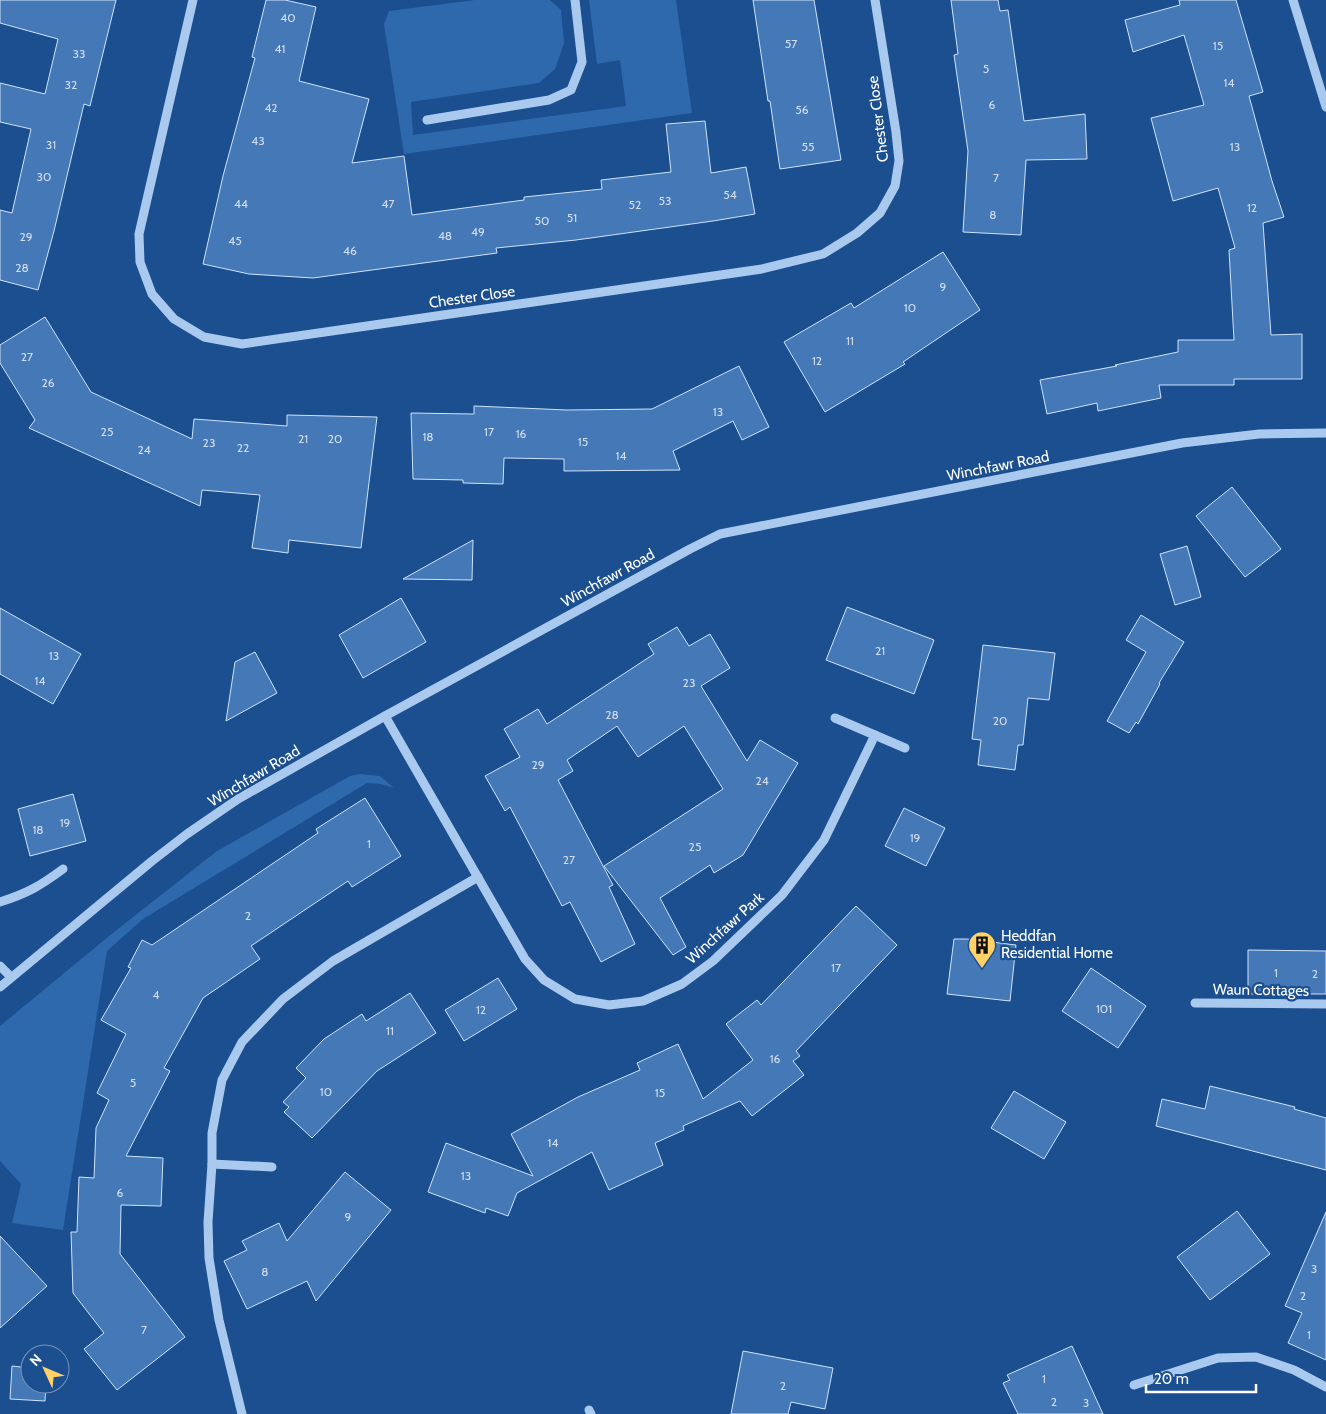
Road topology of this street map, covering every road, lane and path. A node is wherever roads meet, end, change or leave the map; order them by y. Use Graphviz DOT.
graph roads {
  1 [pos="193,0"];
  2 [pos="575,0"];
  3 [pos="875,0"];
  4 [pos="1293,0"];
  5 [pos="1326,107"];
  6 [pos="427,120"];
  7 [pos="1326,433"];
  8 [pos="385,716"];
  9 [pos="836,718"];
  10 [pos="875,735"];
  11 [pos="906,748"];
  12 [pos="63,868"];
  13 [pos="478,877"];
  14 [pos="0,902"];
  15 [pos="0,966"];
  16 [pos="11,977"];
  17 [pos="0,987"];
  18 [pos="1195,1002"];
  19 [pos="1326,1004"];
  20 [pos="212,1164"];
  21 [pos="272,1167"];
  22 [pos="1134,1385"];
  23 [pos="1326,1387"];
  24 [pos="242,1414"];
  1 -- 3 [label="street, Chester Close"];
  2 -- 6 [label="street"];
  4 -- 5 [label="street"];
  7 -- 8 [label="street, Winchfawr Road"];
  8 -- 13 [label="street, Winchfawr Park"];
  8 -- 16 [label="street, Winchfawr Road"];
  9 -- 10 [label="street"];
  10 -- 11 [label="street"];
  10 -- 13 [label="street, Winchfawr Park"];
  12 -- 14 [label="street"];
  13 -- 20 [label="street"];
  15 -- 16 [label="street"];
  16 -- 17 [label="street, Winchfawr Road"];
  18 -- 19 [label="street, Waun Cottages"];
  20 -- 21 [label="street"];
  20 -- 24 [label="street"];
  22 -- 23 [label="street"];
}
